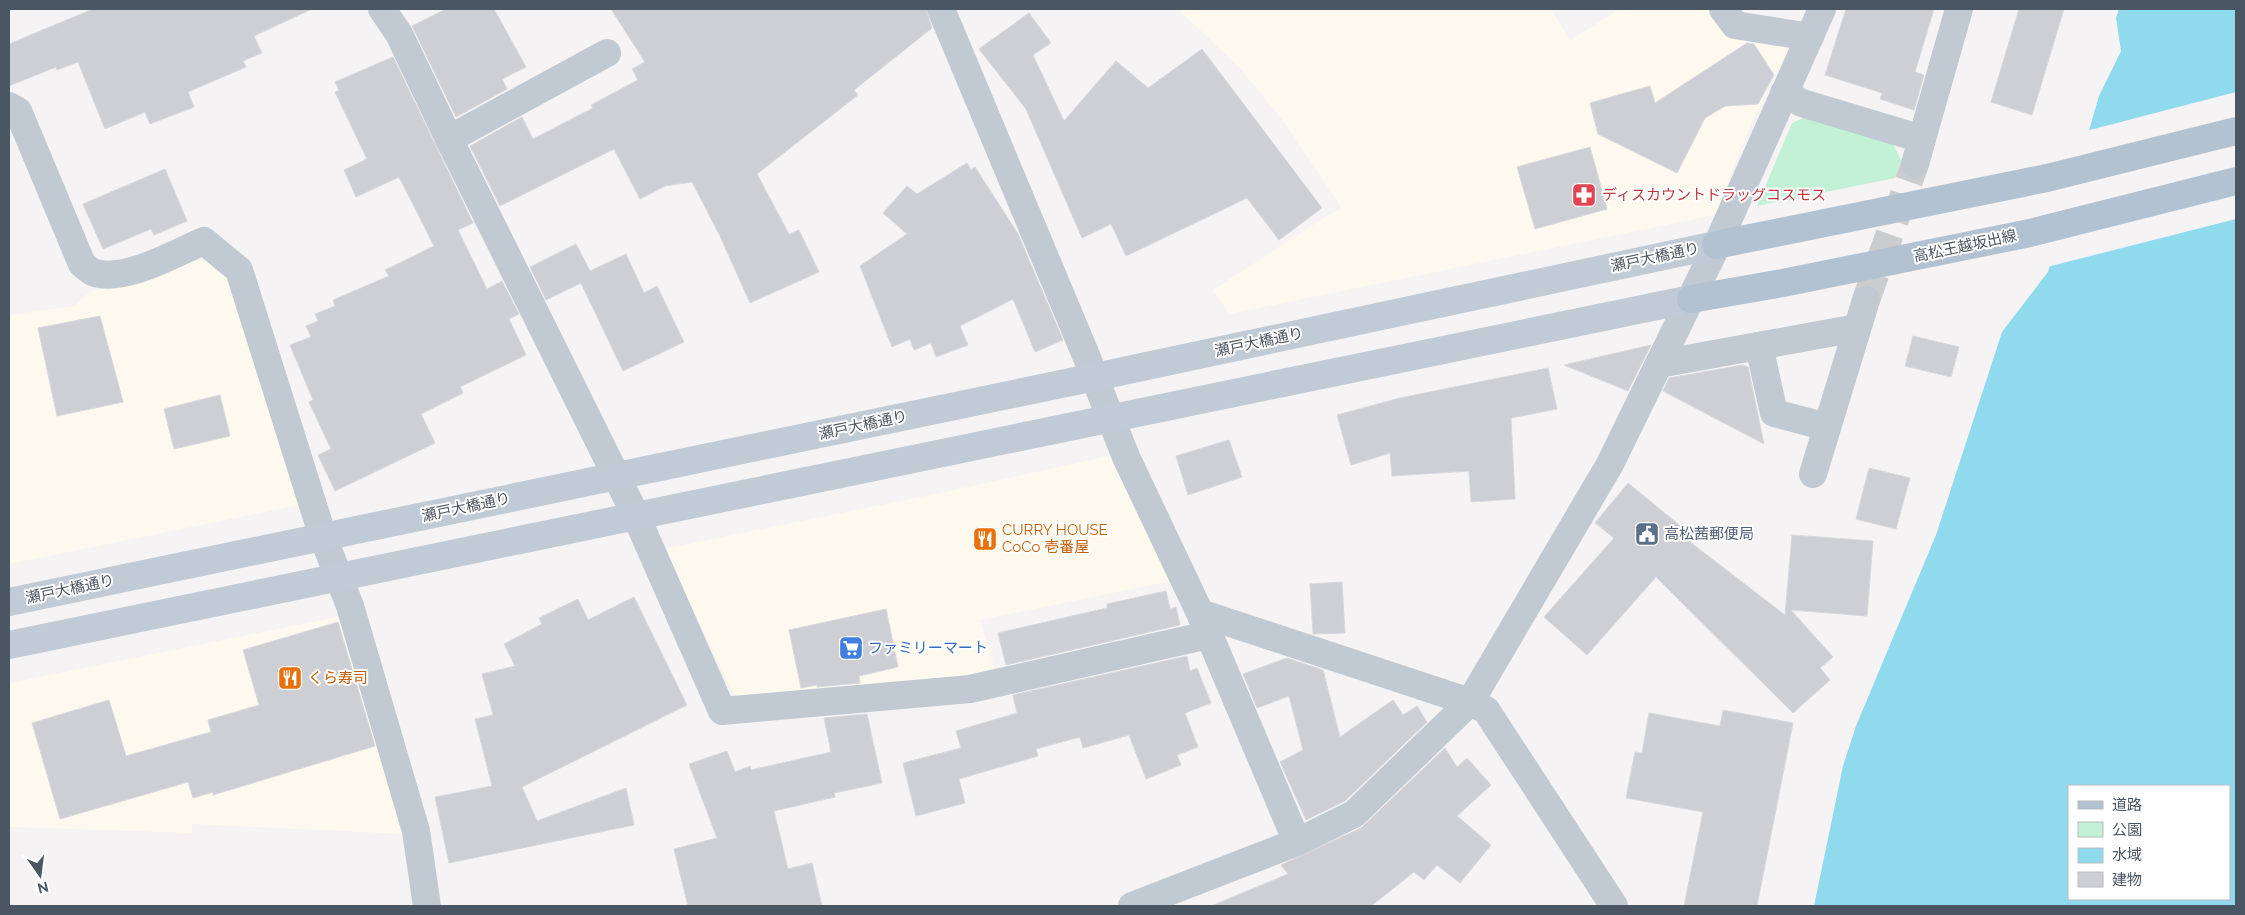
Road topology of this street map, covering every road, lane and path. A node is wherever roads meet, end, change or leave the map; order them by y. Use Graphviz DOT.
graph roads {
  1 [pos="382,9"];
  2 [pos="941,9"];
  3 [pos="1723,9"];
  4 [pos="1822,9"];
  5 [pos="1959,9"];
  6 [pos="1810,36"];
  7 [pos="607,53"];
  8 [pos="1784,93"];
  9 [pos="9,106"];
  10 [pos="2236,132"];
  11 [pos="449,139"];
  12 [pos="1922,139"];
  13 [pos="1915,164"];
  14 [pos="2236,181"];
  15 [pos="1716,245"];
  16 [pos="1691,299"];
  17 [pos="1866,300"];
  18 [pos="1857,328"];
  19 [pos="1759,346"];
  20 [pos="1659,364"];
  21 [pos="1095,377"];
  22 [pos="1112,418"];
  23 [pos="1827,427"];
  24 [pos="1813,474"];
  25 [pos="615,476"];
  26 [pos="636,516"];
  27 [pos="323,537"];
  28 [pos="340,577"];
  29 [pos="9,602"];
  30 [pos="1204,624"];
  31 [pos="9,645"];
  32 [pos="1470,702"];
  33 [pos="1297,842"];
  34 [pos="427,906"];
  35 [pos="1132,906"];
  36 [pos="1614,906"];
  1 -- 11 [label="street"];
  2 -- 21 [label="street"];
  3 -- 6 [label="street"];
  4 -- 6 [label="street"];
  5 -- 12 [label="street"];
  6 -- 8 [label="street"];
  7 -- 11 [label="street"];
  8 -- 12 [label="street"];
  8 -- 15 [label="street"];
  9 -- 27 [label="street"];
  10 -- 15 [label="main road"];
  11 -- 25 [label="street"];
  12 -- 13 [label="street"];
  14 -- 16 [label="main road, 高松王越坂出線"];
  15 -- 16 [label="street"];
  15 -- 21 [label="street, 瀬戸大橋通り"];
  16 -- 20 [label="street"];
  16 -- 22 [label="street"];
  17 -- 18 [label="street"];
  18 -- 19 [label="street"];
  18 -- 23 [label="street"];
  19 -- 20 [label="street"];
  19 -- 23 [label="street"];
  20 -- 32 [label="street"];
  21 -- 22 [label="street"];
  21 -- 25 [label="street, 瀬戸大橋通り"];
  22 -- 26 [label="street"];
  22 -- 30 [label="street"];
  23 -- 24 [label="street"];
  25 -- 26 [label="street"];
  25 -- 27 [label="street, 瀬戸大橋通り"];
  26 -- 28 [label="street"];
  26 -- 30 [label="street"];
  27 -- 28 [label="street"];
  27 -- 29 [label="street, 瀬戸大橋通り"];
  28 -- 31 [label="street"];
  28 -- 34 [label="street"];
  30 -- 32 [label="street"];
  30 -- 33 [label="street"];
  32 -- 33 [label="street"];
  32 -- 36 [label="street"];
  33 -- 35 [label="street"];
}
